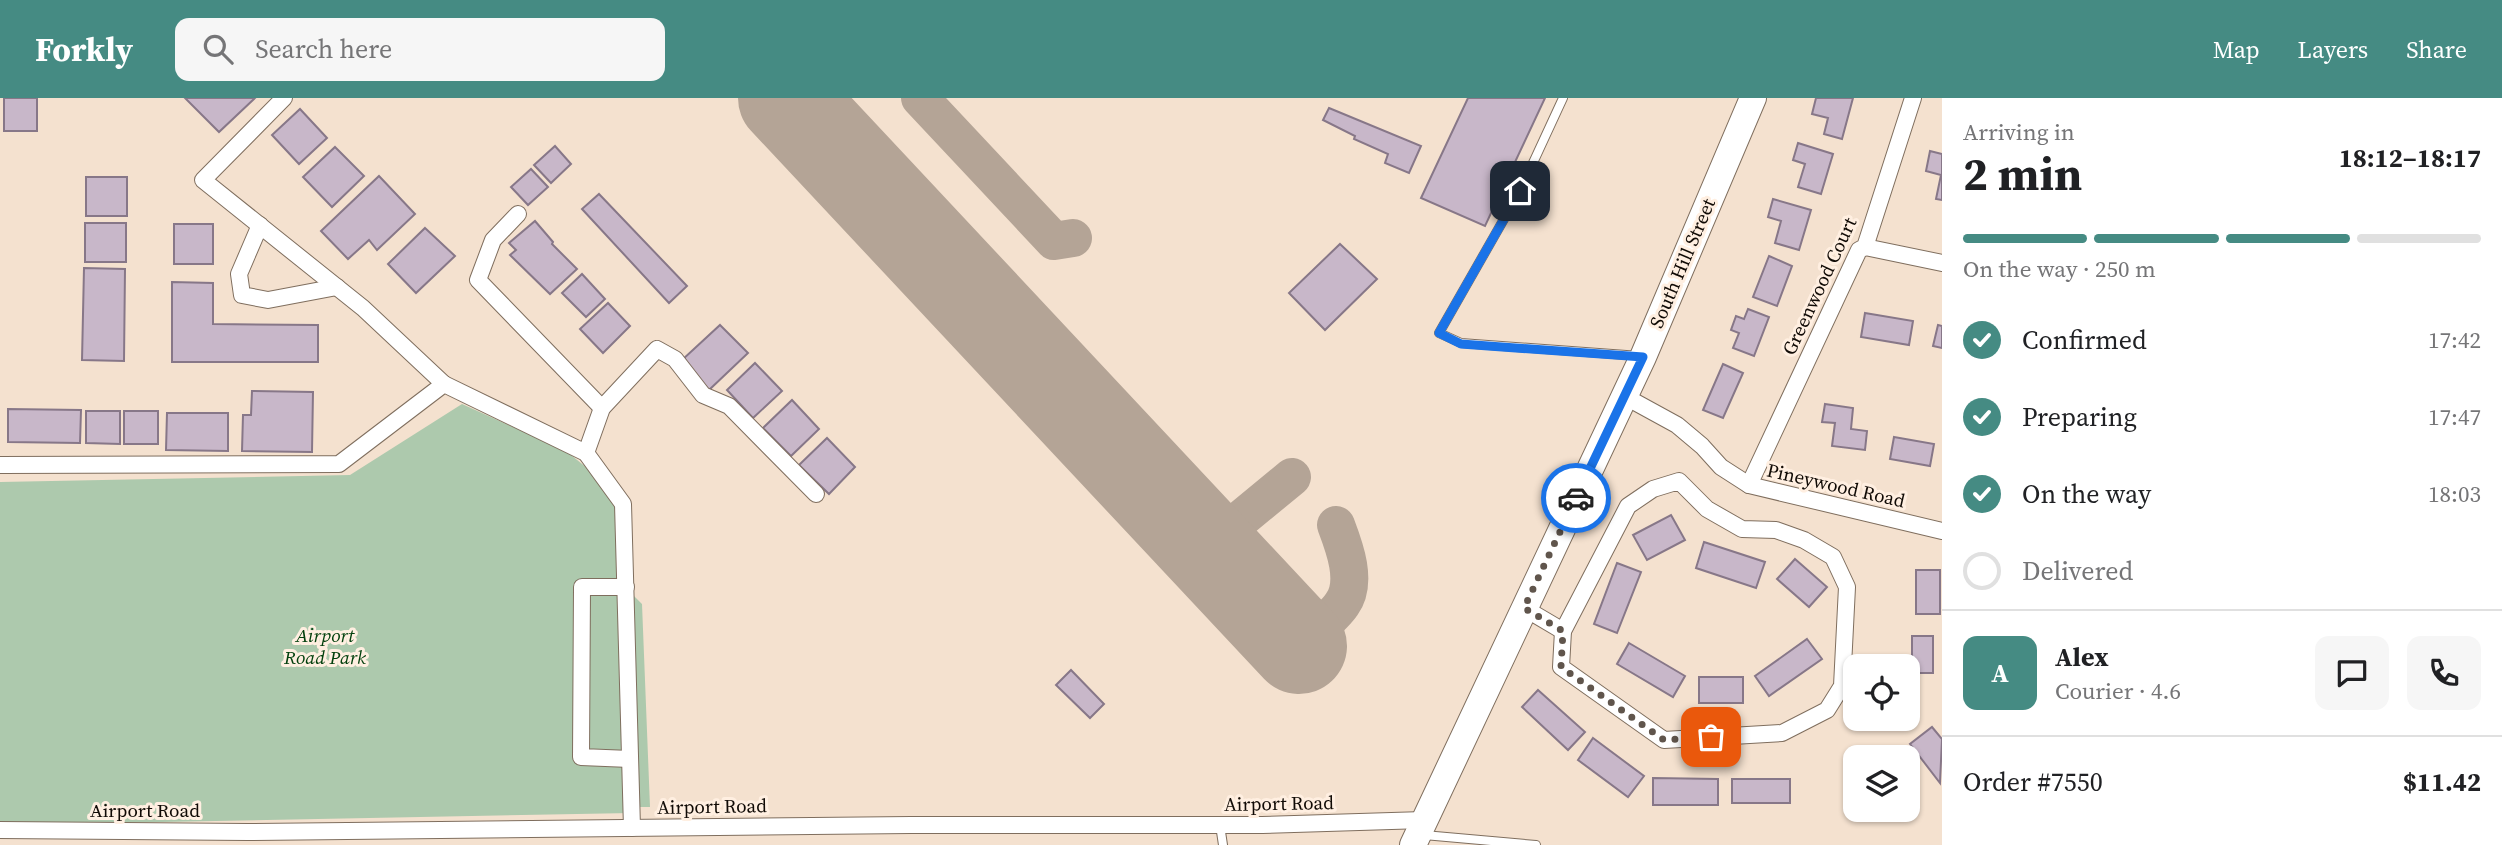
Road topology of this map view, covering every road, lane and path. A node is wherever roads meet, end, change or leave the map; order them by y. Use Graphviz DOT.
graph roads {
  1 [pos="284,98"];
  2 [pos="1563,98"];
  3 [pos="1753,98"];
  4 [pos="1913,98"];
  5 [pos="518,214"];
  6 [pos="260,225"];
  7 [pos="1865,247"];
  8 [pos="1942,263"];
  9 [pos="337,287"];
  10 [pos="1643,357"];
  11 [pos="444,384"];
  12 [pos="1624,396"];
  13 [pos="602,408"];
  14 [pos="586,453"];
  15 [pos="0,465"];
  16 [pos="1749,485"];
  17 [pos="816,494"];
  18 [pos="1942,531"];
  19 [pos="626,587"];
  20 [pos="1524,608"];
  21 [pos="1563,631"];
  22 [pos="630,760"];
  23 [pos="1220,825"];
  24 [pos="632,828"];
  25 [pos="0,830"];
  26 [pos="1418,833"];
  27 [pos="247,838"];
  28 [pos="1524,844"];
  29 [pos="1223,845"];
  30 [pos="1536,845"];
  1 -- 6 [label="street"];
  2 -- 10 [label="lane"];
  3 -- 10 [label="main road, South Hill Street"];
  4 -- 7 [label="street, Greenwood Court"];
  5 -- 13 [label="street"];
  6 -- 9 [label="street"];
  6 -- 9 [label="street"];
  7 -- 8 [label="street"];
  7 -- 16 [label="street, Greenwood Court"];
  9 -- 11 [label="street"];
  10 -- 12 [label="main road, South Hill Street"];
  11 -- 14 [label="street"];
  11 -- 15 [label="street"];
  12 -- 16 [label="street, Pineywood Road"];
  12 -- 20 [label="main road, South Hill Street"];
  13 -- 14 [label="street"];
  13 -- 17 [label="street"];
  14 -- 19 [label="street"];
  16 -- 18 [label="street, Pineywood Road"];
  19 -- 22 [label="street"];
  19 -- 22 [label="street"];
  20 -- 21 [label="street"];
  20 -- 26 [label="main road, South Hill Street"];
  21 -- 21 [label="street"];
  22 -- 24 [label="street"];
  23 -- 24 [label="street, Airport Road"];
  23 -- 26 [label="street, Airport Road"];
  23 -- 29 [label="lane"];
  24 -- 27 [label="street, Airport Road"];
  25 -- 27 [label="street, Airport Road"];
  26 -- 28 [label="lane"];
  28 -- 30 [label="lane"];
}
